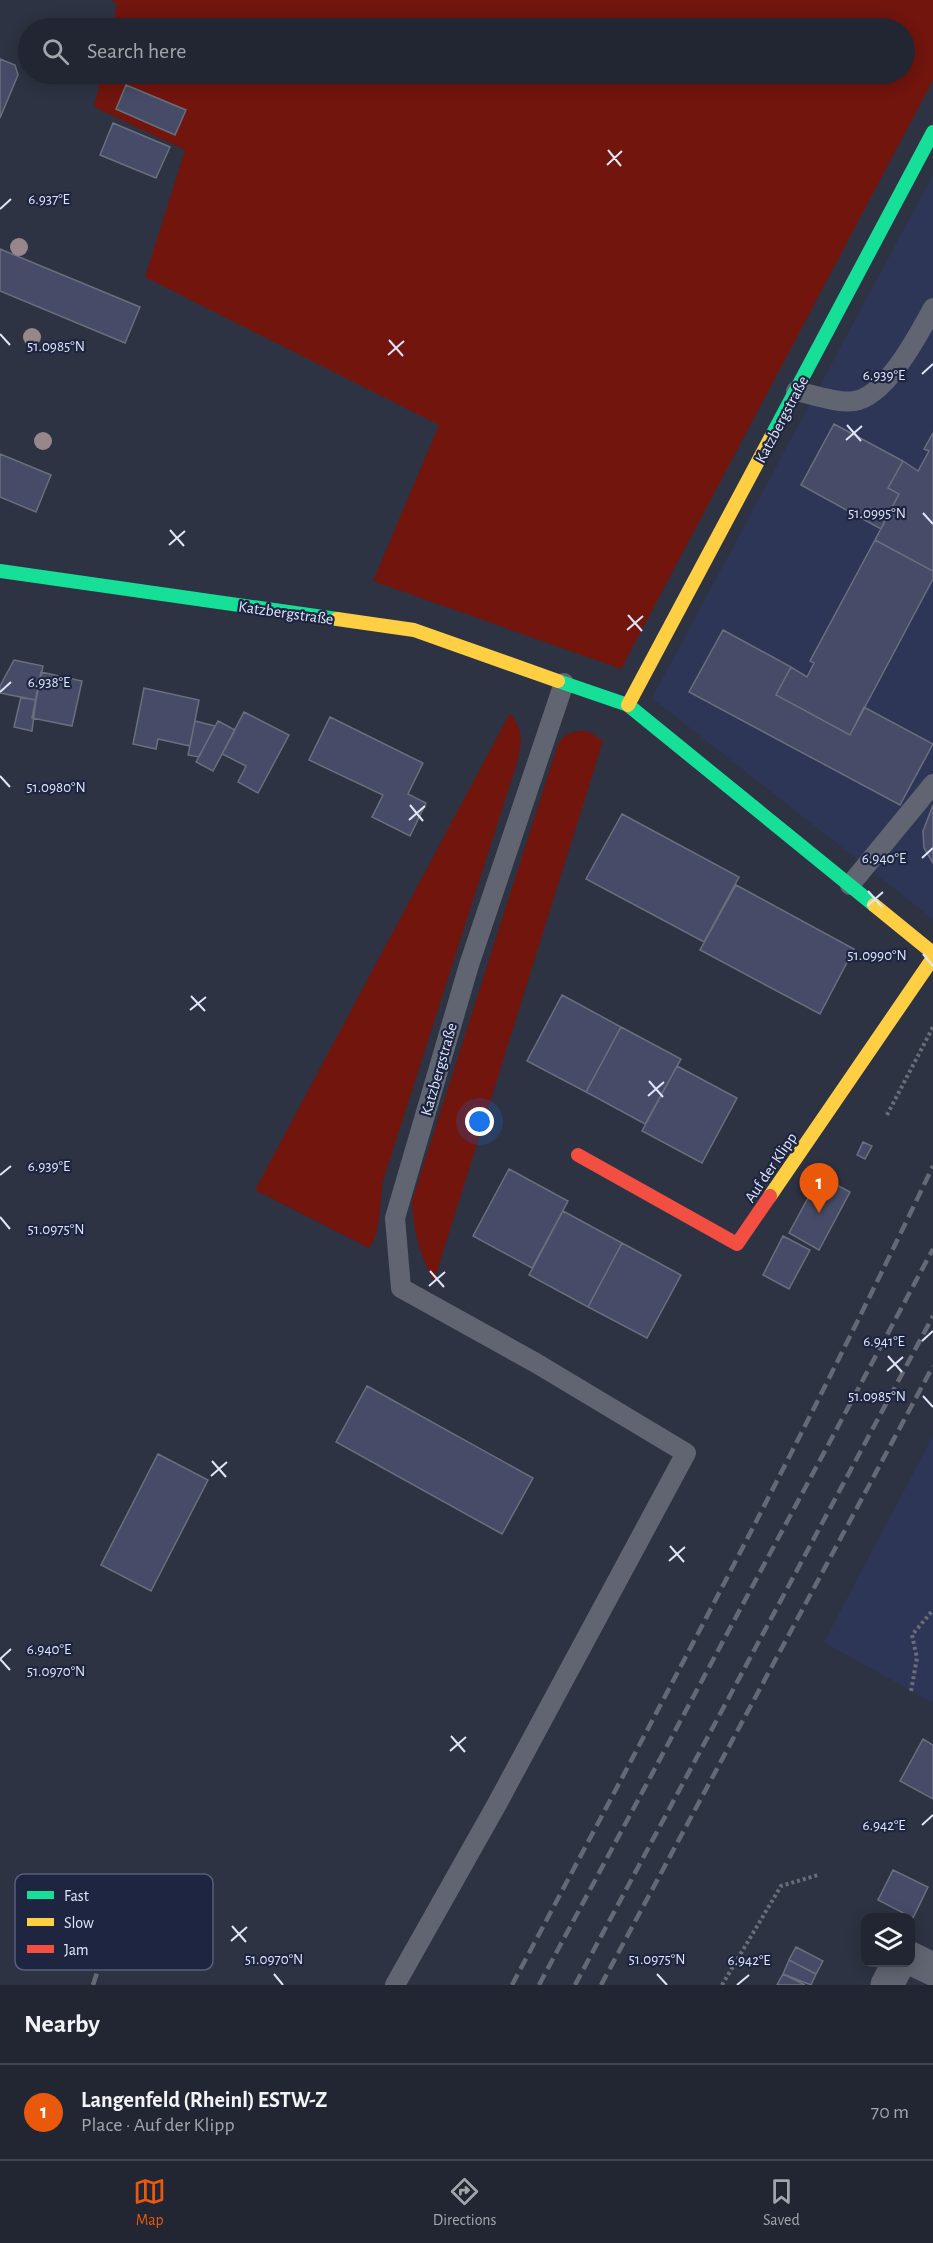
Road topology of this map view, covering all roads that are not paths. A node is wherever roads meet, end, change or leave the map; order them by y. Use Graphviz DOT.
graph roads {
  1 [pos="933,132"];
  2 [pos="916,163"];
  3 [pos="933,175"];
  4 [pos="933,308"];
  5 [pos="795,391"];
  6 [pos="0,571"];
  7 [pos="564,683"];
  8 [pos="628,705"];
  9 [pos="933,784"];
  10 [pos="850,885"];
  11 [pos="933,953"];
  12 [pos="933,958"];
  13 [pos="578,1155"];
  14 [pos="915,1961"];
  15 [pos="896,1967"];
  16 [pos="933,1970"];
  17 [pos="395,1985"];
  18 [pos="887,1985"];
  1 -- 2 [label="street, Katzbergstraße"];
  2 -- 3 [label="lane"];
  2 -- 5 [label="street, Katzbergstraße"];
  4 -- 5 [label="lane"];
  5 -- 8 [label="street, Katzbergstraße"];
  6 -- 7 [label="street, Katzbergstraße"];
  7 -- 8 [label="street, Katzbergstraße"];
  7 -- 17 [label="lane, Katzbergstraße"];
  8 -- 10 [label="street, Katzbergstraße"];
  9 -- 10 [label="lane"];
  10 -- 11 [label="street, Katzbergstraße"];
  12 -- 13 [label="street, Auf der Klipp"];
  14 -- 16 [label="street"];
  15 -- 18 [label="street"];
}
